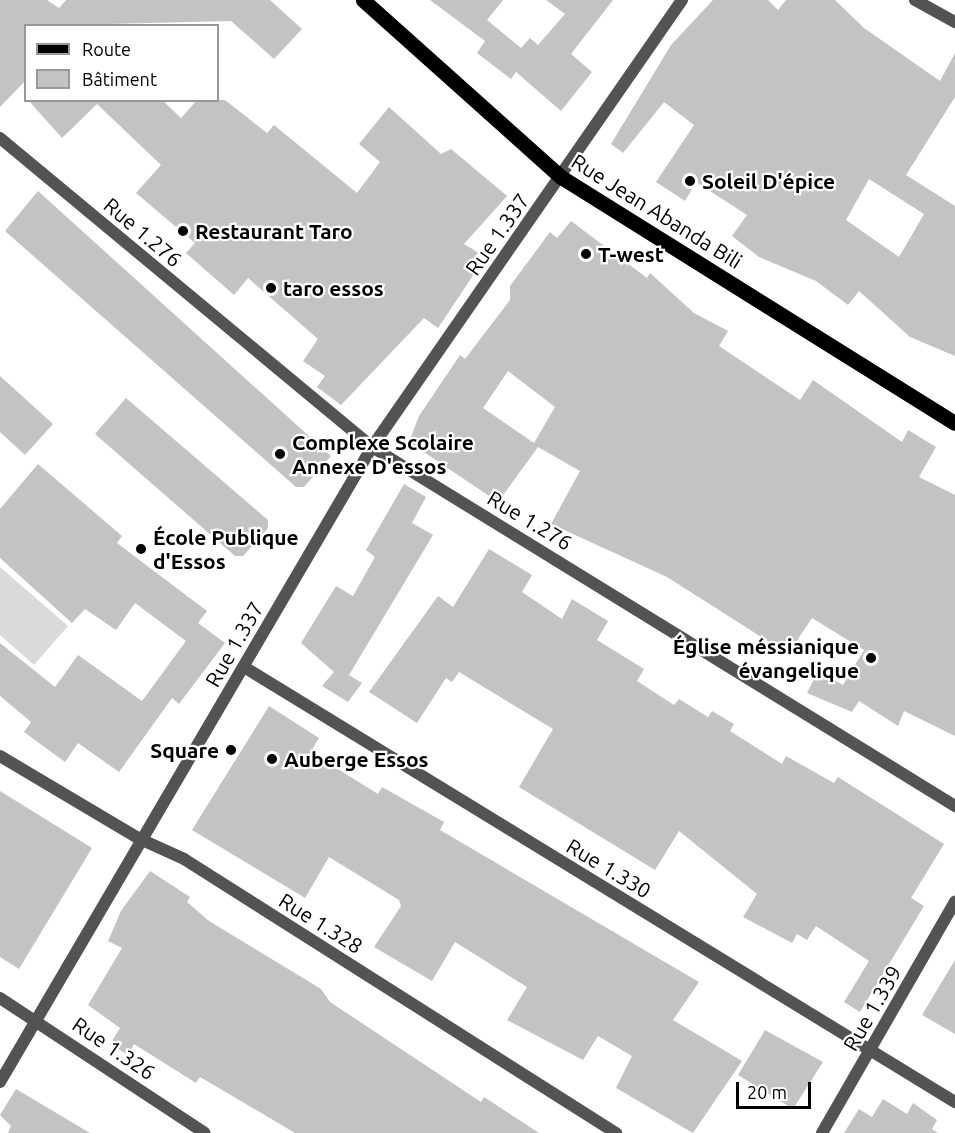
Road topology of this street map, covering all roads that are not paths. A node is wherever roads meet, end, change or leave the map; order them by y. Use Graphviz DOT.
graph roads {
  1 [pos="363,0"];
  2 [pos="682,0"];
  3 [pos="915,0"];
  4 [pos="955,22"];
  5 [pos="0,138"];
  6 [pos="561,177"];
  7 [pos="955,423"];
  8 [pos="372,447"];
  9 [pos="244,667"];
  10 [pos="0,756"];
  11 [pos="955,806"];
  12 [pos="140,839"];
  13 [pos="955,902"];
  14 [pos="0,998"];
  15 [pos="38,1020"];
  16 [pos="871,1051"];
  17 [pos="0,1082"];
  18 [pos="955,1102"];
  19 [pos="205,1133"];
  20 [pos="616,1133"];
  21 [pos="822,1133"];
  1 -- 6 [label="main road, Rue Jean Abanda Bili"];
  2 -- 6 [label="street, Rue 1.337"];
  3 -- 4 [label="street"];
  5 -- 8 [label="street, Rue 1.276"];
  6 -- 7 [label="main road, Rue Jean Abanda Bili"];
  6 -- 8 [label="street, Rue 1.337"];
  8 -- 9 [label="street, Rue 1.337"];
  8 -- 11 [label="street, Rue 1.276"];
  9 -- 12 [label="street, Rue 1.337"];
  9 -- 16 [label="street, Rue 1.330"];
  10 -- 12 [label="street, Rue 1.328"];
  12 -- 15 [label="street, Rue 1.337"];
  12 -- 20 [label="street, Rue 1.328"];
  13 -- 16 [label="street, Rue 1.339"];
  14 -- 15 [label="street, Rue 1.326"];
  15 -- 17 [label="street, Rue 1.337"];
  15 -- 19 [label="street, Rue 1.326"];
  16 -- 18 [label="street, Rue 1.330"];
  16 -- 21 [label="street, Rue 1.339"];
}
